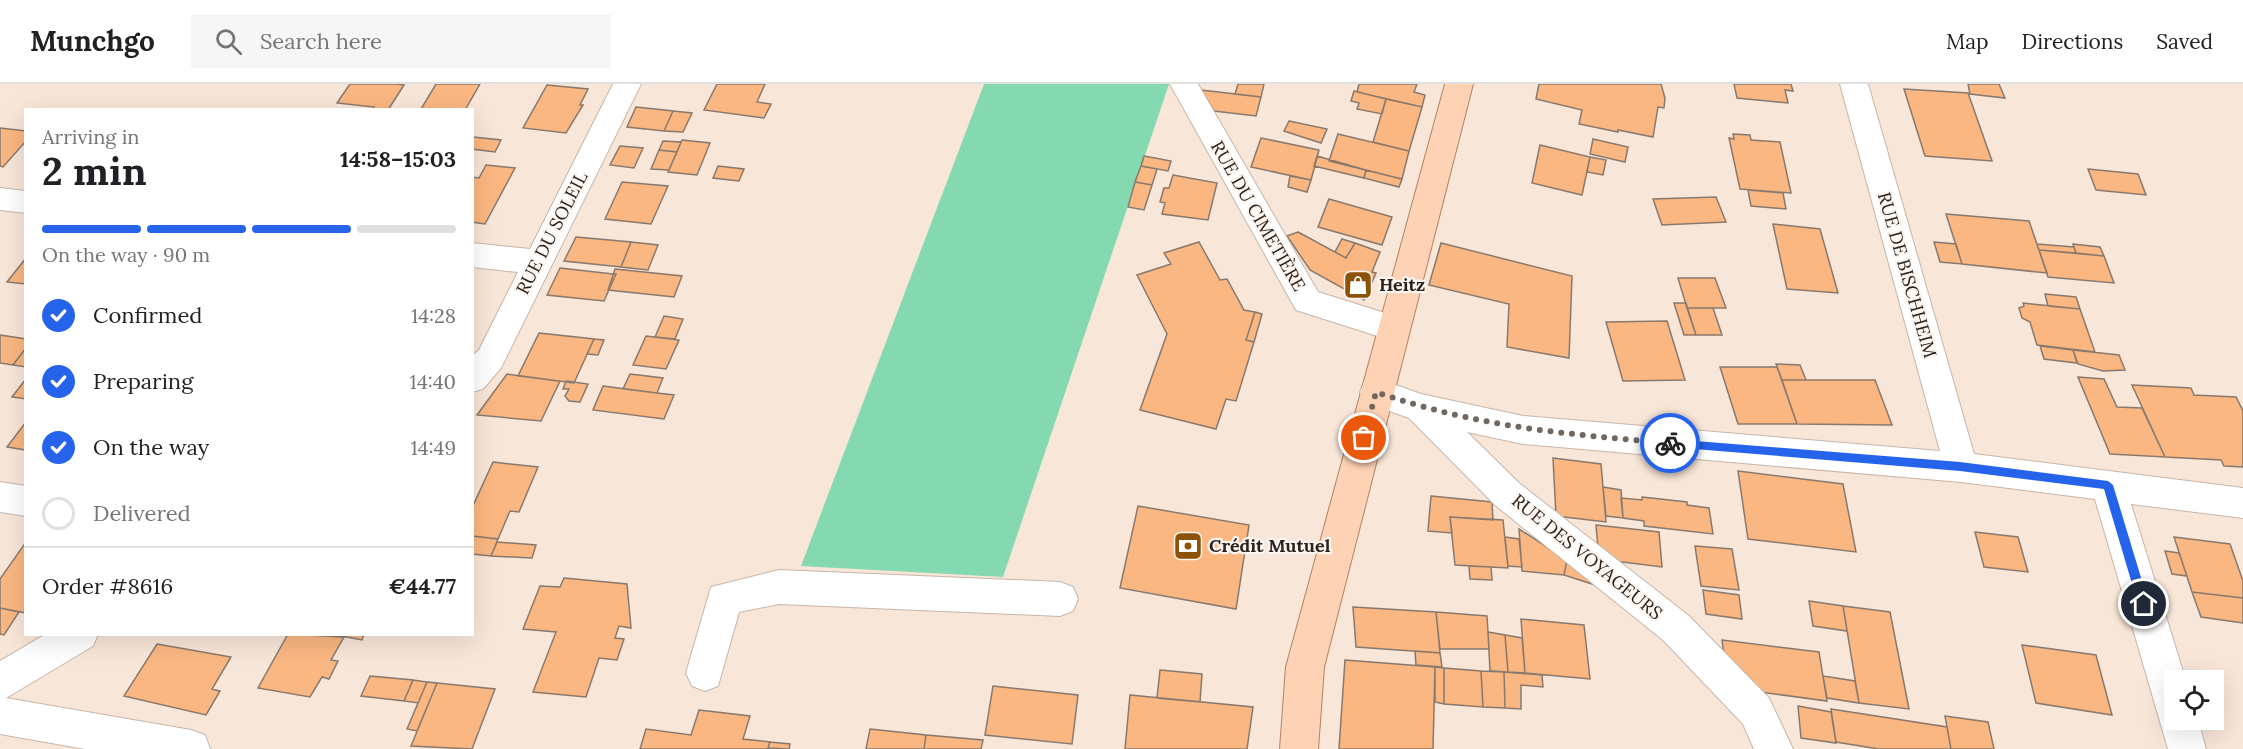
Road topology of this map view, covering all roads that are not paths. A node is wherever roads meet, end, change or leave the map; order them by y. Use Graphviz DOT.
graph roads {
  1 [pos="627,84"];
  2 [pos="1184,84"];
  3 [pos="1459,84"];
  4 [pos="1854,84"];
  5 [pos="0,199"];
  6 [pos="24,202"];
  7 [pos="474,255"];
  8 [pos="538,262"];
  9 [pos="1392,328"];
  10 [pos="474,378"];
  11 [pos="1376,392"];
  12 [pos="1421,408"];
  13 [pos="1960,467"];
  14 [pos="2108,485"];
  15 [pos="0,497"];
  16 [pos="24,501"];
  17 [pos="2243,503"];
  18 [pos="1060,600"];
  19 [pos="77,636"];
  20 [pos="2164,671"];
  21 [pos="705,674"];
  22 [pos="0,682"];
  23 [pos="0,715"];
  24 [pos="2182,730"];
  25 [pos="191,749"];
  26 [pos="1299,749"];
  27 [pos="1774,749"];
  28 [pos="2187,749"];
  1 -- 8 [label="street, RUE DU SOLEIL"];
  2 -- 9 [label="street, RUE DU CIMETIÈRE"];
  3 -- 9 [label="main road"];
  4 -- 13 [label="street, RUE DE BISCHHEIM"];
  5 -- 6 [label="street"];
  7 -- 8 [label="street"];
  8 -- 10 [label="street, RUE DU SOLEIL"];
  9 -- 11 [label="main road"];
  11 -- 12 [label="street, RUE DES VOYAGEURS"];
  11 -- 26 [label="main road"];
  12 -- 13 [label="street"];
  12 -- 27 [label="street, RUE DES VOYAGEURS"];
  13 -- 14 [label="street"];
  14 -- 17 [label="street"];
  14 -- 20 [label="street"];
  15 -- 16 [label="street"];
  18 -- 21 [label="street"];
  19 -- 22 [label="street"];
  23 -- 25 [label="street"];
  24 -- 28 [label="street"];
}
